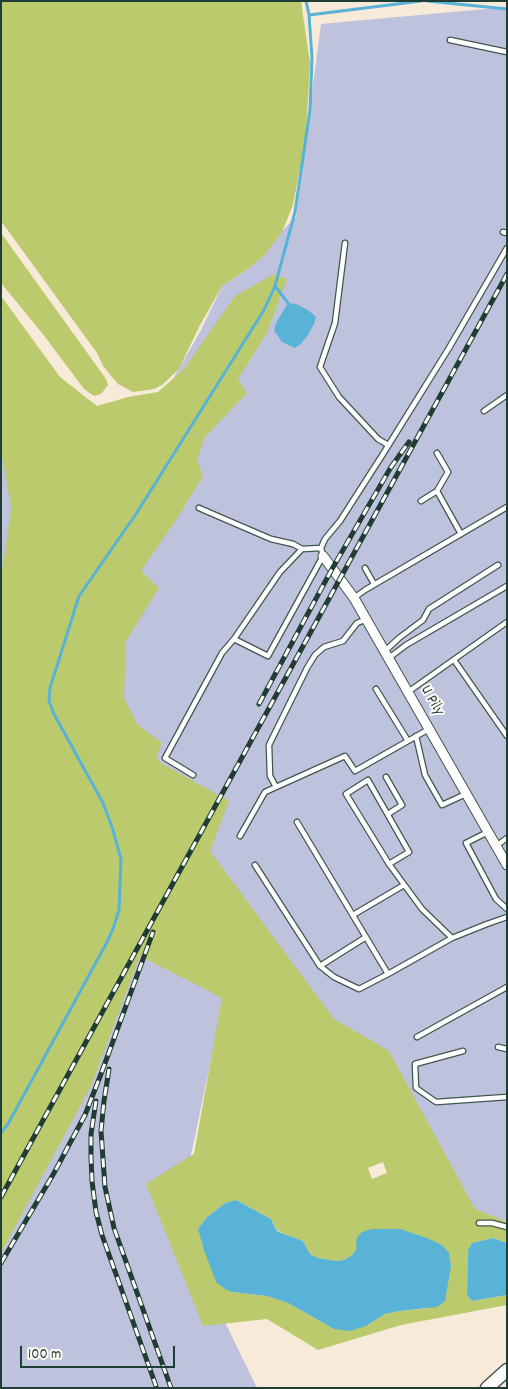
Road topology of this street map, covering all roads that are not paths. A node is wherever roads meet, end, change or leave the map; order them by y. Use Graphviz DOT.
graph roads {
  1 [pos="450,40"];
  2 [pos="507,52"];
  3 [pos="345,243"];
  4 [pos="507,248"];
  5 [pos="507,395"];
  6 [pos="484,411"];
  7 [pos="388,445"];
  8 [pos="437,453"];
  9 [pos="437,491"];
  10 [pos="421,501"];
  11 [pos="507,507"];
  12 [pos="199,508"];
  13 [pos="461,534"];
  14 [pos="302,549"];
  15 [pos="322,552"];
  16 [pos="498,565"];
  17 [pos="365,568"];
  18 [pos="374,584"];
  19 [pos="507,586"];
  20 [pos="354,598"];
  21 [pos="367,619"];
  22 [pos="507,622"];
  23 [pos="234,639"];
  24 [pos="387,655"];
  25 [pos="454,660"];
  26 [pos="376,689"];
  27 [pos="408,692"];
  28 [pos="429,729"];
  29 [pos="416,736"];
  30 [pos="507,736"];
  31 [pos="408,741"];
  32 [pos="193,776"];
  33 [pos="386,777"];
  34 [pos="276,787"];
  35 [pos="466,794"];
  36 [pos="388,814"];
  37 [pos="297,822"];
  38 [pos="488,832"];
  39 [pos="240,836"];
  40 [pos="507,838"];
  41 [pos="496,846"];
  42 [pos="389,864"];
  43 [pos="255,865"];
  44 [pos="507,865"];
  45 [pos="404,885"];
  46 [pos="507,909"];
  47 [pos="353,915"];
  48 [pos="507,917"];
  49 [pos="366,938"];
  50 [pos="452,938"];
  51 [pos="320,966"];
  52 [pos="388,974"];
  53 [pos="507,987"];
  54 [pos="417,1037"];
  55 [pos="498,1047"];
  56 [pos="507,1049"];
  57 [pos="463,1051"];
  58 [pos="507,1097"];
  59 [pos="479,1223"];
  60 [pos="507,1227"];
  61 [pos="507,1370"];
  62 [pos="487,1388"];
  1 -- 2 [label="lane"];
  3 -- 7 [label="lane"];
  4 -- 7 [label="lane"];
  5 -- 6 [label="lane"];
  7 -- 15 [label="lane"];
  8 -- 9 [label="lane"];
  9 -- 10 [label="lane"];
  9 -- 13 [label="lane"];
  11 -- 13 [label="lane"];
  12 -- 14 [label="lane"];
  13 -- 18 [label="lane"];
  14 -- 15 [label="lane"];
  14 -- 23 [label="lane"];
  15 -- 20 [label="street, U Pily"];
  15 -- 23 [label="lane"];
  16 -- 24 [label="lane"];
  17 -- 18 [label="lane"];
  18 -- 20 [label="lane"];
  19 -- 24 [label="lane"];
  20 -- 21 [label="street, U Pily"];
  21 -- 24 [label="street, U Pily"];
  21 -- 34 [label="lane"];
  22 -- 25 [label="lane"];
  23 -- 32 [label="lane"];
  24 -- 27 [label="street, U Pily"];
  25 -- 27 [label="lane"];
  25 -- 30 [label="lane"];
  26 -- 31 [label="lane"];
  27 -- 28 [label="street, U Pily"];
  28 -- 29 [label="lane"];
  28 -- 35 [label="street, U Pily"];
  29 -- 31 [label="lane"];
  29 -- 35 [label="lane"];
  31 -- 34 [label="lane"];
  33 -- 36 [label="lane"];
  34 -- 39 [label="lane"];
  35 -- 38 [label="street, U Pily"];
  36 -- 42 [label="lane"];
  36 -- 42 [label="lane"];
  37 -- 47 [label="lane"];
  38 -- 41 [label="street, U Pily"];
  38 -- 46 [label="lane"];
  40 -- 41 [label="lane"];
  41 -- 44 [label="street, U Pily"];
  42 -- 45 [label="lane"];
  43 -- 51 [label="lane"];
  45 -- 47 [label="lane"];
  45 -- 50 [label="lane"];
  47 -- 49 [label="lane"];
  48 -- 50 [label="lane"];
  49 -- 51 [label="lane"];
  49 -- 52 [label="lane"];
  50 -- 52 [label="lane"];
  51 -- 52 [label="lane"];
  53 -- 54 [label="lane"];
  55 -- 56 [label="lane"];
  57 -- 58 [label="lane"];
  59 -- 60 [label="lane"];
  61 -- 62 [label="main road"];
}
